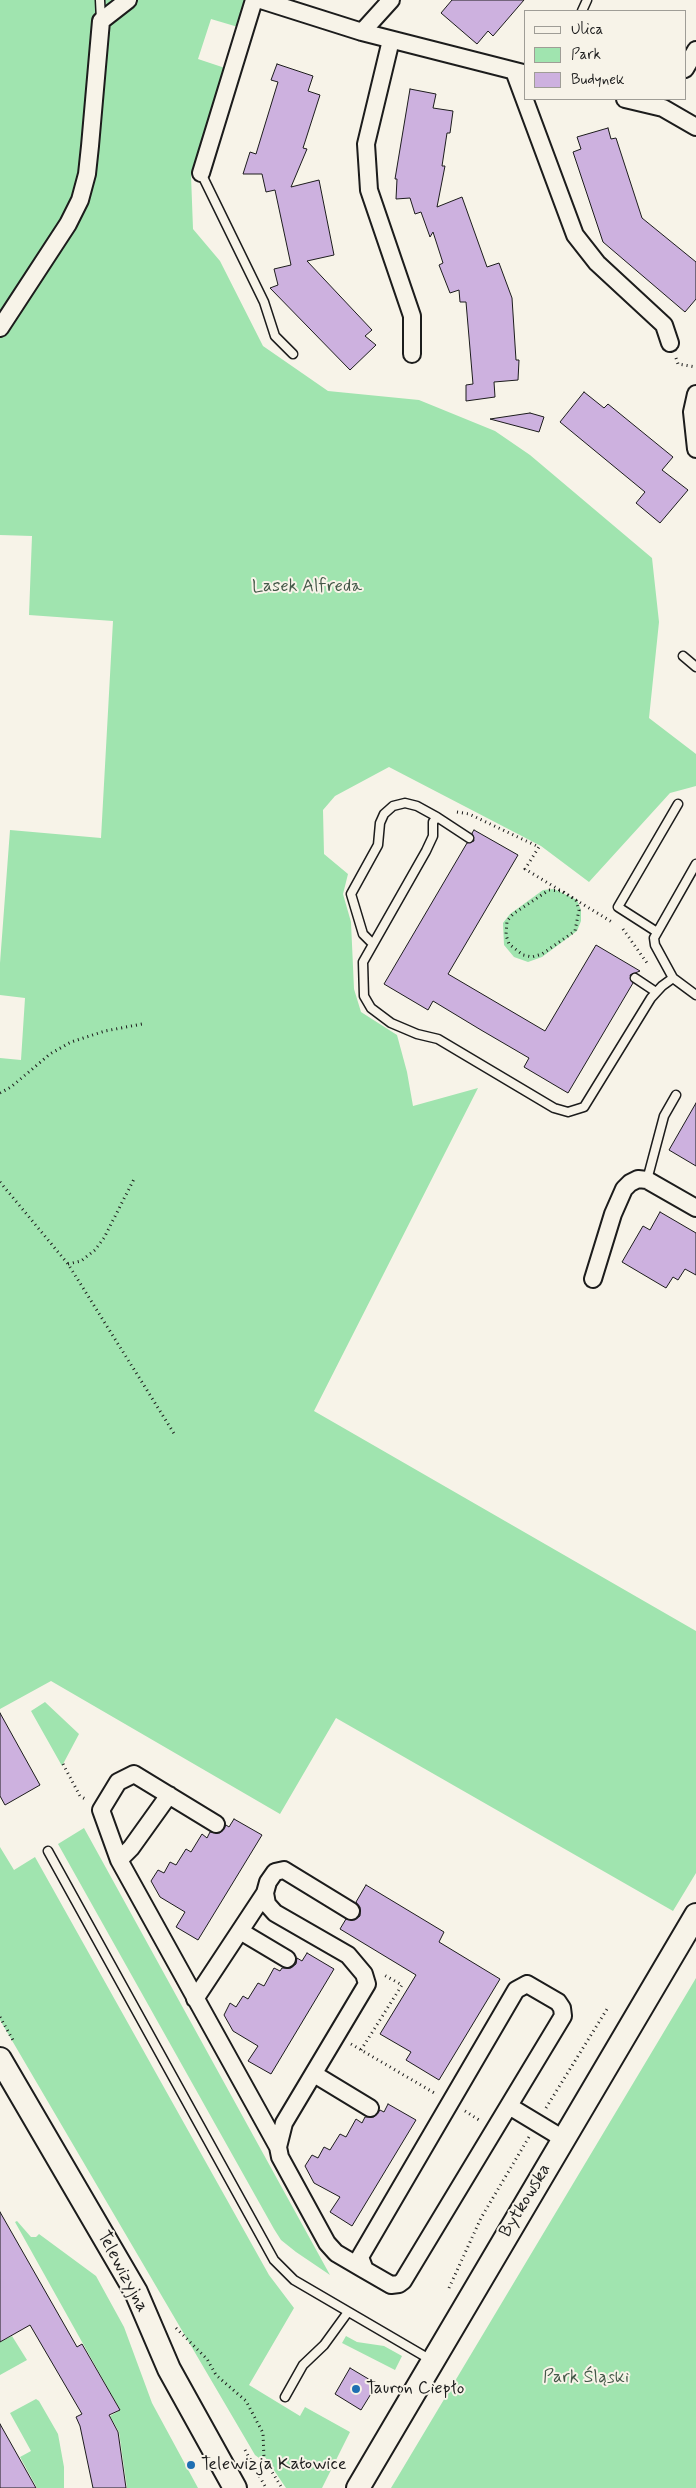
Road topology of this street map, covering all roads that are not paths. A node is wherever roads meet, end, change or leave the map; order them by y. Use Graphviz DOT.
graph roads {
  1 [pos="100,0"];
  2 [pos="128,0"];
  3 [pos="254,0"];
  4 [pos="261,0"];
  5 [pos="391,0"];
  6 [pos="101,21"];
  7 [pos="362,32"];
  8 [pos="391,40"];
  9 [pos="696,50"];
  10 [pos="686,67"];
  11 [pos="519,72"];
  12 [pos="524,87"];
  13 [pos="529,100"];
  14 [pos="635,100"];
  15 [pos="665,103"];
  16 [pos="696,127"];
  17 [pos="201,173"];
  18 [pos="0,328"];
  19 [pos="670,343"];
  20 [pos="293,354"];
  21 [pos="412,354"];
  22 [pos="696,394"];
  23 [pos="696,449"];
  24 [pos="683,656"];
  25 [pos="696,667"];
  26 [pos="678,804"];
  27 [pos="437,817"];
  28 [pos="469,838"];
  29 [pos="696,864"];
  30 [pos="657,932"];
  31 [pos="373,944"];
  32 [pos="635,978"];
  33 [pos="672,978"];
  34 [pos="659,989"];
  35 [pos="696,995"];
  36 [pos="676,1095"];
  37 [pos="647,1180"];
  38 [pos="696,1208"];
  39 [pos="593,1279"];
  40 [pos="169,1795"];
  41 [pos="216,1824"];
  42 [pos="48,1850"];
  43 [pos="119,1860"];
  44 [pos="265,1893"];
  45 [pos="351,1911"];
  46 [pos="696,1915"];
  47 [pos="240,1931"];
  48 [pos="287,1959"];
  49 [pos="195,1999"];
  50 [pos="0,2060"];
  51 [pos="314,2074"];
  52 [pos="509,2106"];
  53 [pos="370,2108"];
  54 [pos="562,2138"];
  55 [pos="278,2147"];
  56 [pos="365,2270"];
  57 [pos="348,2312"];
  58 [pos="433,2361"];
  59 [pos="285,2397"];
  60 [pos="236,2488"];
  61 [pos="358,2488"];
  1 -- 6 [label="lane"];
  2 -- 6 [label="street"];
  3 -- 17 [label="street"];
  4 -- 7 [label="street"];
  5 -- 7 [label="street"];
  6 -- 18 [label="street"];
  7 -- 8 [label="street"];
  8 -- 11 [label="street"];
  8 -- 21 [label="street"];
  9 -- 10 [label="street"];
  11 -- 12 [label="street"];
  13 -- 19 [label="street"];
  14 -- 15 [label="street"];
  15 -- 16 [label="street"];
  17 -- 20 [label="lane"];
  22 -- 23 [label="street"];
  24 -- 25 [label="lane"];
  26 -- 30 [label="lane"];
  27 -- 28 [label="lane"];
  27 -- 31 [label="lane"];
  27 -- 31 [label="lane"];
  29 -- 30 [label="lane"];
  30 -- 33 [label="lane"];
  31 -- 34 [label="lane"];
  32 -- 34 [label="lane"];
  33 -- 34 [label="lane"];
  33 -- 35 [label="lane"];
  36 -- 37 [label="lane"];
  37 -- 38 [label="street"];
  37 -- 39 [label="street"];
  40 -- 41 [label="street"];
  40 -- 43 [label="street"];
  40 -- 43 [label="street"];
  42 -- 57 [label="lane"];
  43 -- 49 [label="street"];
  44 -- 45 [label="street"];
  44 -- 47 [label="street"];
  44 -- 51 [label="street"];
  46 -- 54 [label="street, Bytkowska"];
  47 -- 48 [label="street"];
  47 -- 49 [label="street"];
  49 -- 55 [label="street"];
  50 -- 60 [label="street, Telewizyjna"];
  51 -- 53 [label="street"];
  51 -- 55 [label="street"];
  52 -- 54 [label="street"];
  52 -- 56 [label="street"];
  52 -- 56 [label="street"];
  54 -- 58 [label="street, Bytkowska"];
  55 -- 56 [label="street"];
  57 -- 58 [label="lane"];
  57 -- 59 [label="lane"];
  58 -- 61 [label="street, Bytkowska"];
}
